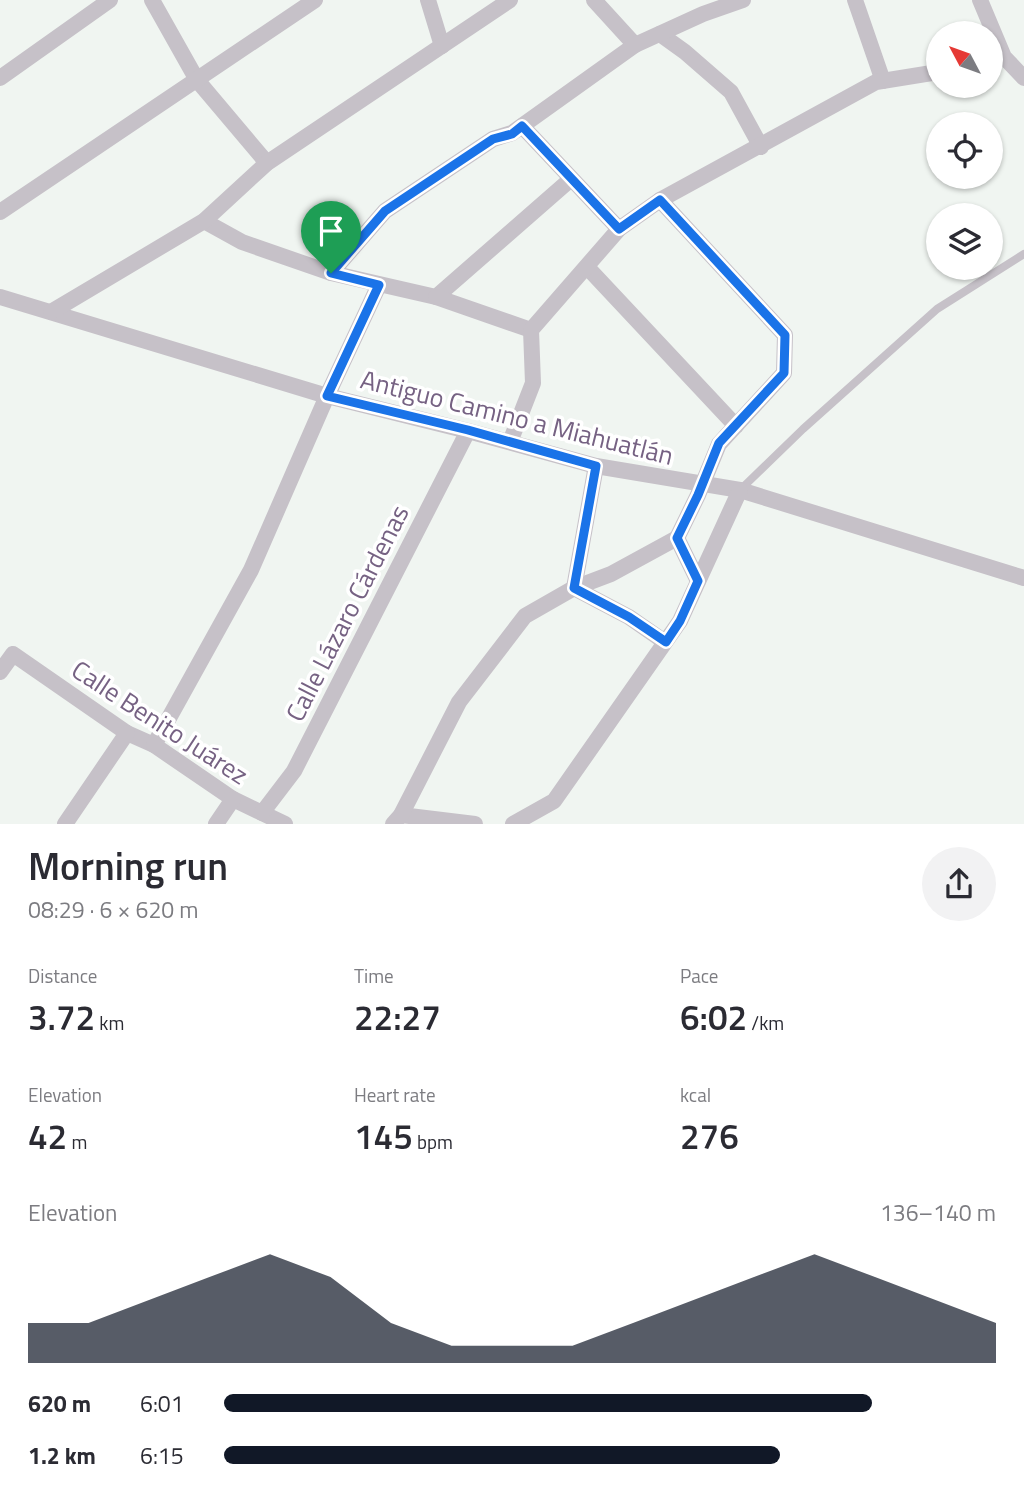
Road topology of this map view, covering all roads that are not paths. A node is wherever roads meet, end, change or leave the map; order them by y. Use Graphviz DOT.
graph roads {
  1 [pos="110,0"];
  2 [pos="152,0"];
  3 [pos="315,0"];
  4 [pos="428,0"];
  5 [pos="510,0"];
  6 [pos="594,0"];
  7 [pos="743,0"];
  8 [pos="855,0"];
  9 [pos="980,0"];
  10 [pos="986,21"];
  11 [pos="660,34"];
  12 [pos="635,45"];
  13 [pos="442,46"];
  14 [pos="1003,63"];
  15 [pos="926,74"];
  16 [pos="0,78"];
  17 [pos="1024,78"];
  18 [pos="197,80"];
  19 [pos="883,81"];
  20 [pos="522,126"];
  21 [pos="761,147"];
  22 [pos="267,163"];
  23 [pos="571,178"];
  24 [pos="660,200"];
  25 [pos="0,212"];
  26 [pos="204,221"];
  27 [pos="619,229"];
  28 [pos="1024,254"];
  29 [pos="587,267"];
  30 [pos="331,273"];
  31 [pos="379,285"];
  32 [pos="0,297"];
  33 [pos="436,297"];
  34 [pos="51,312"];
  35 [pos="531,330"];
  36 [pos="327,396"];
  37 [pos="736,426"];
  38 [pos="468,430"];
  39 [pos="510,442"];
  40 [pos="596,466"];
  41 [pos="703,485"];
  42 [pos="740,489"];
  43 [pos="677,538"];
  44 [pos="1024,578"];
  45 [pos="698,581"];
  46 [pos="574,588"];
  47 [pos="666,642"];
  48 [pos="0,673"];
  49 [pos="127,733"];
  50 [pos="154,745"];
  51 [pos="233,799"];
  52 [pos="262,813"];
  53 [pos="397,820"];
  54 [pos="65,824"];
  55 [pos="216,824"];
  56 [pos="285,824"];
  57 [pos="475,824"];
  58 [pos="513,824"];
  1 -- 16 [label="street"];
  2 -- 18 [label="street"];
  3 -- 18 [label="street"];
  4 -- 13 [label="street"];
  5 -- 13 [label="street"];
  6 -- 12 [label="street"];
  7 -- 11 [label="street"];
  8 -- 19 [label="street"];
  9 -- 10 [label="street"];
  11 -- 12 [label="street"];
  11 -- 21 [label="street"];
  12 -- 20 [label="street"];
  13 -- 22 [label="street"];
  14 -- 17 [label="street"];
  15 -- 19 [label="street"];
  18 -- 22 [label="street"];
  18 -- 25 [label="street"];
  19 -- 21 [label="street"];
  20 -- 23 [label="street"];
  20 -- 30 [label="street"];
  21 -- 24 [label="street"];
  22 -- 26 [label="street"];
  23 -- 27 [label="street"];
  23 -- 33 [label="street"];
  24 -- 27 [label="street"];
  24 -- 37 [label="street"];
  26 -- 30 [label="street"];
  26 -- 34 [label="street"];
  27 -- 29 [label="street"];
  28 -- 42 [label="lane"];
  29 -- 35 [label="street"];
  29 -- 37 [label="street"];
  30 -- 31 [label="street"];
  31 -- 33 [label="street"];
  31 -- 36 [label="street"];
  32 -- 34 [label="street, Antiguo Camino a Miahuatlán"];
  33 -- 35 [label="street"];
  34 -- 36 [label="street, Antiguo Camino a Miahuatlán"];
  35 -- 39 [label="street"];
  36 -- 38 [label="street, Antiguo Camino a Miahuatlán"];
  36 -- 50 [label="street"];
  37 -- 41 [label="street"];
  38 -- 39 [label="street, Antiguo Camino a Miahuatlán"];
  38 -- 52 [label="street, Calle Lázaro Cárdenas"];
  39 -- 40 [label="street, Antiguo Camino a Miahuatlán"];
  40 -- 41 [label="street, Antiguo Camino a Miahuatlán"];
  40 -- 46 [label="street"];
  41 -- 42 [label="street, Antiguo Camino a Miahuatlán"];
  41 -- 43 [label="street"];
  42 -- 44 [label="street, Antiguo Camino a Miahuatlán"];
  42 -- 45 [label="street"];
  43 -- 45 [label="street"];
  43 -- 46 [label="street"];
  45 -- 47 [label="street"];
  46 -- 47 [label="street"];
  46 -- 53 [label="street"];
  47 -- 58 [label="street"];
  48 -- 49 [label="street, Calle Benito Juárez"];
  49 -- 50 [label="street, Calle Benito Juárez"];
  49 -- 54 [label="street"];
  50 -- 51 [label="street, Calle Benito Juárez"];
  51 -- 52 [label="street, Calle Benito Juárez"];
  51 -- 55 [label="street"];
  52 -- 56 [label="street, Calle Benito Juárez"];
  53 -- 57 [label="street"];
}
